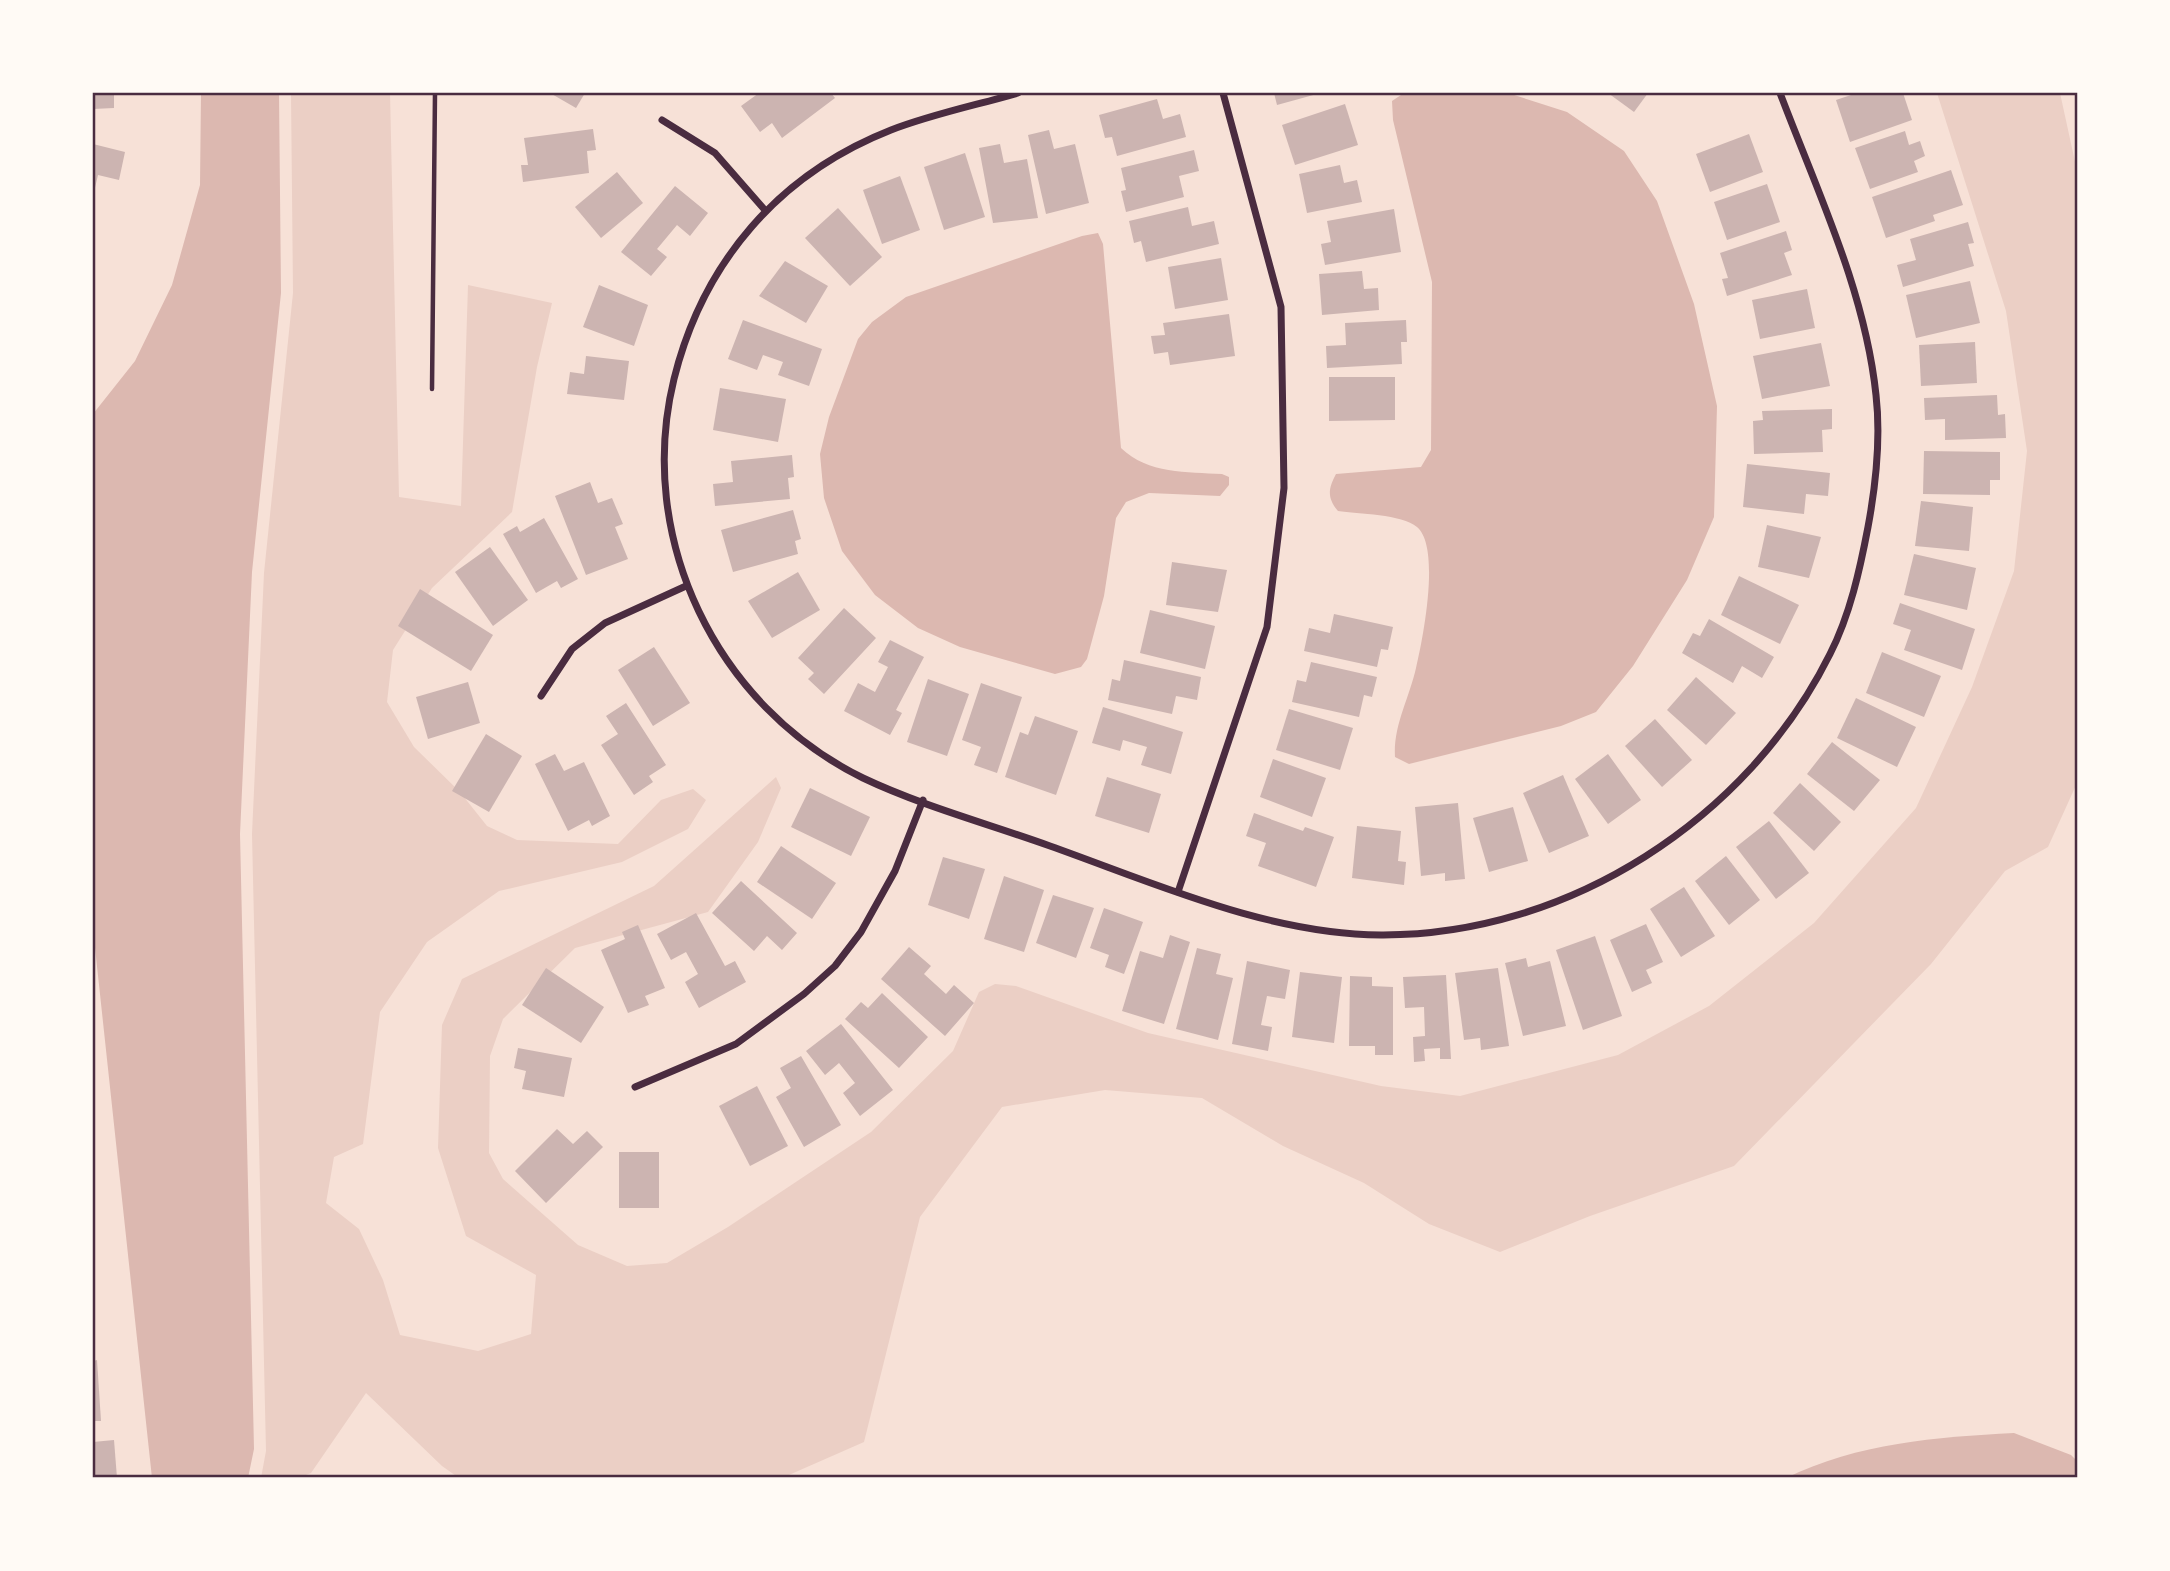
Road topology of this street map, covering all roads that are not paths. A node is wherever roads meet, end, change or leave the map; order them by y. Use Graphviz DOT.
graph roads {
  1 [pos="435,93"];
  2 [pos="1018,93"];
  3 [pos="1223,93"];
  4 [pos="1780,93"];
  5 [pos="662,120"];
  6 [pos="765,209"];
  7 [pos="432,389"];
  8 [pos="686,586"];
  9 [pos="541,696"];
  10 [pos="923,800"];
  11 [pos="1178,892"];
  12 [pos="635,1087"];
  1 -- 7 [label="lane"];
  2 -- 6 [label="street"];
  3 -- 11 [label="street"];
  4 -- 11 [label="street"];
  5 -- 6 [label="street"];
  6 -- 8 [label="street"];
  8 -- 9 [label="street"];
  8 -- 10 [label="street"];
  10 -- 11 [label="street"];
  10 -- 12 [label="street"];
}
